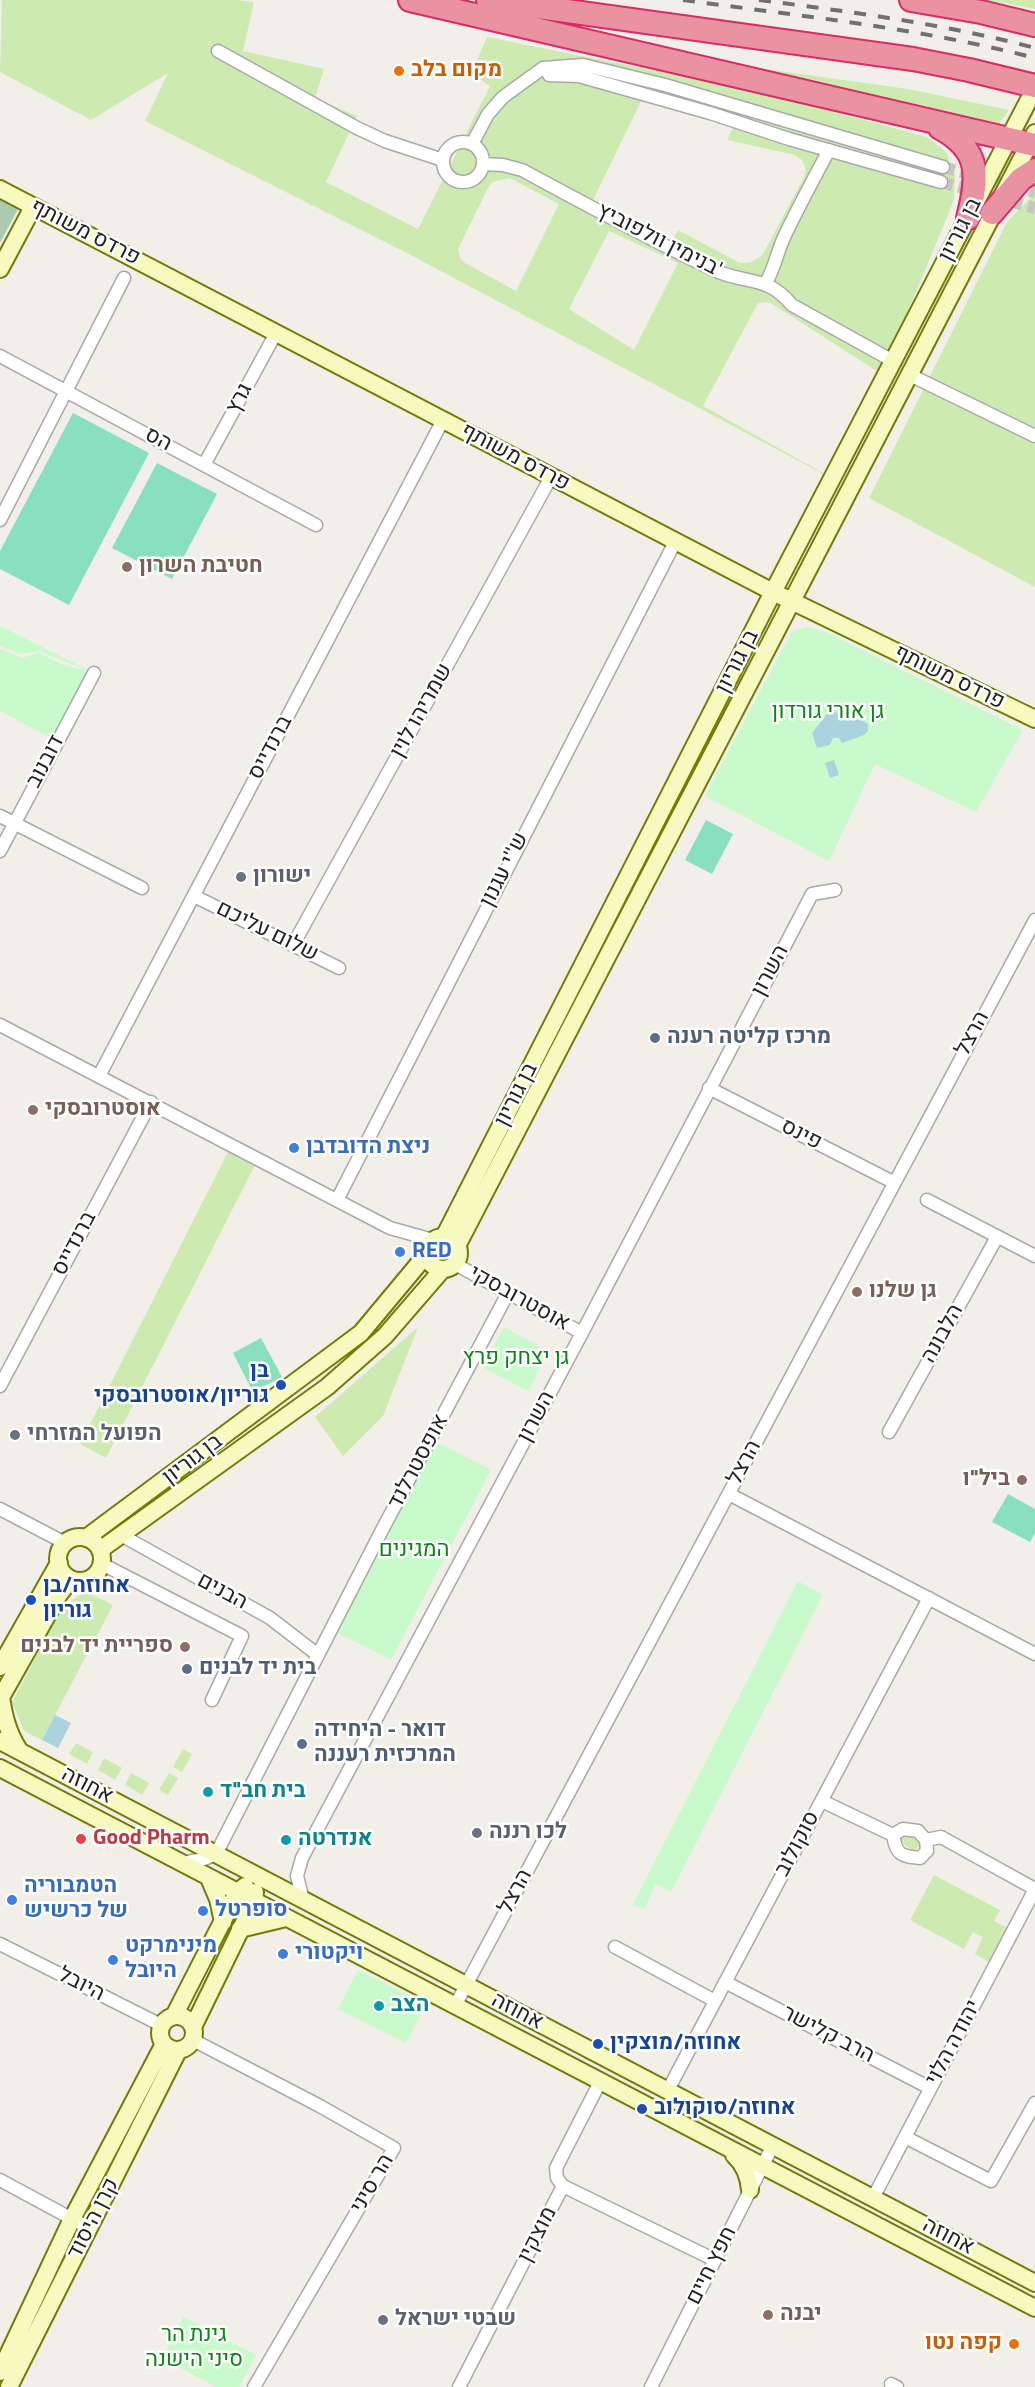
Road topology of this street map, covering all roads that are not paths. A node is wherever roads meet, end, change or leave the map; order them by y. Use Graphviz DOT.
graph roads {
  1 [pos="410,0"];
  2 [pos="488,0"];
  3 [pos="911,0"];
  4 [pos="1035,25"];
  5 [pos="218,51"];
  6 [pos="522,83"];
  7 [pos="1035,87"];
  8 [pos="887,110"];
  9 [pos="1026,137"];
  10 [pos="472,144"];
  11 [pos="829,150"];
  12 [pos="443,160"];
  13 [pos="483,164"];
  14 [pos="943,167"];
  15 [pos="1035,170"];
  16 [pos="941,182"];
  17 [pos="0,189"];
  18 [pos="33,207"];
  19 [pos="992,213"];
  20 [pos="968,218"];
  21 [pos="0,269"];
  22 [pos="124,278"];
  23 [pos="766,283"];
  24 [pos="276,333"];
  25 [pos="0,356"];
  26 [pos="893,361"];
  27 [pos="910,375"];
  28 [pos="67,392"];
  29 [pos="443,420"];
  30 [pos="1035,436"];
  31 [pos="204,465"];
  32 [pos="551,477"];
  33 [pos="0,520"];
  34 [pos="316,525"];
  35 [pos="675,542"];
  36 [pos="773,592"];
  37 [pos="792,601"];
  38 [pos="94,672"];
  39 [pos="1035,719"];
  40 [pos="0,816"];
  41 [pos="14,823"];
  42 [pos="0,851"];
  43 [pos="142,888"];
  44 [pos="835,890"];
  45 [pos="194,896"];
  46 [pos="1035,920"];
  47 [pos="293,945"];
  48 [pos="339,968"];
  49 [pos="0,1025"];
  50 [pos="99,1076"];
  51 [pos="709,1088"];
  52 [pos="151,1102"];
  53 [pos="893,1182"];
  54 [pos="337,1200"];
  55 [pos="927,1200"];
  56 [pos="997,1237"];
  57 [pos="440,1244"];
  58 [pos="1035,1256"];
  59 [pos="449,1267"];
  60 [pos="508,1293"];
  61 [pos="582,1333"];
  62 [pos="0,1386"];
  63 [pos="889,1432"];
  64 [pos="729,1494"];
  65 [pos="0,1509"];
  66 [pos="121,1535"];
  67 [pos="86,1538"];
  68 [pos="65,1543"];
  69 [pos="101,1557"];
  70 [pos="59,1563"];
  71 [pos="72,1579"];
  72 [pos="929,1599"];
  73 [pos="1035,1654"];
  74 [pos="318,1655"];
  75 [pos="0,1667"];
  76 [pos="1,1698"];
  77 [pos="212,1700"];
  78 [pos="0,1741"];
  79 [pos="20,1751"];
  80 [pos="0,1768"];
  81 [pos="822,1801"];
  82 [pos="893,1835"];
  83 [pos="926,1840"];
  84 [pos="216,1854"];
  85 [pos="181,1863"];
  86 [pos="257,1876"];
  87 [pos="209,1878"];
  88 [pos="1035,1889"];
  89 [pos="237,1893"];
  90 [pos="303,1900"];
  91 [pos="254,1902"];
  92 [pos="286,1918"];
  93 [pos="223,1922"];
  94 [pos="240,1929"];
  95 [pos="0,1944"];
  96 [pos="615,1947"];
  97 [pos="725,1982"];
  98 [pos="466,1985"];
  99 [pos="715,2001"];
  100 [pos="455,2006"];
  101 [pos="168,2021"];
  102 [pos="193,2033"];
  103 [pos="171,2048"];
  104 [pos="600,2082"];
  105 [pos="930,2088"];
  106 [pos="668,2090"];
  107 [pos="1035,2103"];
  108 [pos="905,2137"];
  109 [pos="773,2145"];
  110 [pos="724,2147"];
  111 [pos="762,2166"];
  112 [pos="0,2180"];
  113 [pos="563,2186"];
  114 [pos="750,2190"];
  115 [pos="873,2198"];
  116 [pos="72,2218"];
  117 [pos="89,2228"];
  118 [pos="715,2260"];
  119 [pos="1032,2277"];
  120 [pos="1035,2308"];
  121 [pos="0,2372"];
  122 [pos="9,2387"];
  123 [pos="254,2387"];
  124 [pos="459,2387"];
  125 [pos="651,2387"];
  1 -- 8 [label="highway"];
  2 -- 7 [label="highway"];
  3 -- 4 [label="highway"];
  5 -- 12 [label="street"];
  6 -- 10 [label="street"];
  6 -- 11 [label="street"];
  6 -- 14 [label="street"];
  7 -- 9 [label="main road, בן גוריון"];
  8 -- 9 [label="highway"];
  8 -- 20 [label="highway"];
  9 -- 19 [label="main road, בן גוריון"];
  9 -- 20 [label="main road, בן גוריון"];
  10 -- 12 [label="street"];
  10 -- 13 [label="street"];
  11 -- 16 [label="street"];
  11 -- 23 [label="street"];
  12 -- 13 [label="street"];
  13 -- 23 [label="street, בנימין וולפוביץ'"];
  15 -- 19 [label="highway"];
  17 -- 18 [label="main road, פרדס משותף"];
  18 -- 21 [label="main road"];
  18 -- 24 [label="main road, פרדס משותף"];
  19 -- 27 [label="main road, בן גוריון"];
  20 -- 26 [label="main road, בן גוריון"];
  22 -- 28 [label="street"];
  23 -- 26 [label="street, בנימין וולפוביץ'"];
  24 -- 29 [label="main road, פרדס משותף"];
  24 -- 31 [label="street, גרץ"];
  25 -- 28 [label="street, הס"];
  26 -- 36 [label="main road, בן גוריון"];
  27 -- 30 [label="street"];
  27 -- 37 [label="main road, בן גוריון"];
  28 -- 31 [label="street, הס"];
  28 -- 33 [label="street"];
  29 -- 32 [label="main road, פרדס משותף"];
  29 -- 45 [label="street, ברנדייס"];
  31 -- 34 [label="street, הס"];
  32 -- 35 [label="main road, פרדס משותף"];
  32 -- 47 [label="street, שמריהו לוין"];
  35 -- 36 [label="main road, פרדס משותף"];
  35 -- 54 [label="street, ש''י עגנון"];
  36 -- 37 [label="main road, פרדס משותף"];
  36 -- 57 [label="main road, בן גוריון"];
  37 -- 39 [label="main road, פרדס משותף"];
  37 -- 57 [label="main road, בן גוריון"];
  38 -- 41 [label="street, דובנוב"];
  40 -- 41 [label="street"];
  41 -- 42 [label="street, דובנוב"];
  41 -- 43 [label="street"];
  44 -- 51 [label="street, השרון"];
  45 -- 47 [label="street, שלום עליכם"];
  45 -- 50 [label="street, ברנדייס"];
  46 -- 53 [label="street, הרצל"];
  47 -- 48 [label="street, שלום עליכם"];
  49 -- 50 [label="street"];
  50 -- 52 [label="street"];
  51 -- 53 [label="street, פינס"];
  51 -- 61 [label="street, השרון"];
  52 -- 54 [label="street"];
  52 -- 62 [label="street, ברנדייס"];
  53 -- 64 [label="street, הרצל"];
  54 -- 57 [label="street"];
  55 -- 56 [label="street"];
  56 -- 58 [label="street"];
  56 -- 63 [label="street, הלבונה"];
  57 -- 59 [label="main road"];
  57 -- 59 [label="main road"];
  57 -- 67 [label="main road, בן גוריון"];
  59 -- 60 [label="street, אוסטרובסקי"];
  59 -- 66 [label="main road, בן גוריון"];
  60 -- 61 [label="street, אוסטרובסקי"];
  60 -- 74 [label="street, אופסטרלנד"];
  61 -- 90 [label="street, השרון"];
  64 -- 72 [label="street"];
  64 -- 98 [label="street, הרצל"];
  65 -- 68 [label="street"];
  66 -- 69 [label="main road, בן גוריון"];
  66 -- 74 [label="street, הבנים"];
  67 -- 68 [label="main road"];
  67 -- 69 [label="main road"];
  68 -- 70 [label="main road"];
  69 -- 71 [label="main road"];
  69 -- 77 [label="street, הבנים"];
  70 -- 71 [label="main road"];
  70 -- 75 [label="main road"];
  71 -- 76 [label="main road"];
  72 -- 73 [label="street"];
  72 -- 81 [label="street, סוקולוב"];
  74 -- 84 [label="street, אופסטרלנד"];
  76 -- 79 [label="main road"];
  78 -- 79 [label="main road, אחוזה"];
  79 -- 84 [label="main road, אחוזה"];
  80 -- 85 [label="main road, אחוזה"];
  81 -- 82 [label="street"];
  81 -- 97 [label="street, סוקולוב"];
  82 -- 83 [label="street"];
  82 -- 83 [label="street"];
  83 -- 88 [label="street"];
  84 -- 85 [label="street"];
  84 -- 86 [label="main road, אחוזה"];
  85 -- 87 [label="main road, אחוזה"];
  86 -- 89 [label="main road"];
  86 -- 90 [label="main road, אחוזה"];
  86 -- 91 [label="main road"];
  87 -- 89 [label="main road, אחוזה"];
  87 -- 93 [label="main road"];
  88 -- 105 [label="street, יהודה הלוי"];
  89 -- 91 [label="main road, אחוזה"];
  89 -- 93 [label="main road"];
  90 -- 98 [label="main road, אחוזה"];
  91 -- 92 [label="main road, אחוזה"];
  91 -- 94 [label="main road"];
  92 -- 94 [label="main road"];
  92 -- 100 [label="main road, אחוזה"];
  93 -- 101 [label="main road"];
  94 -- 102 [label="main road"];
  95 -- 101 [label="street, היובל"];
  96 -- 99 [label="street"];
  97 -- 99 [label="street, סוקולוב"];
  97 -- 105 [label="street, הרב קלישר"];
  98 -- 100 [label="street, הרצל"];
  98 -- 106 [label="main road, אחוזה"];
  99 -- 106 [label="street, סוקולוב"];
  100 -- 104 [label="main road, אחוזה"];
  101 -- 102 [label="main road"];
  101 -- 103 [label="main road"];
  102 -- 103 [label="main road"];
  102 -- 123 [label="street, הר סיני"];
  103 -- 116 [label="main road, קרן היסוד"];
  103 -- 117 [label="main road, קרן היסוד"];
  104 -- 110 [label="main road, אחוזה"];
  104 -- 113 [label="street, מוצקין"];
  105 -- 108 [label="street, יהודה הלוי"];
  106 -- 109 [label="main road, אחוזה"];
  107 -- 108 [label="street"];
  108 -- 115 [label="street, יהודה הלוי"];
  109 -- 111 [label="street, חפץ חיים"];
  109 -- 115 [label="main road, אחוזה"];
  110 -- 111 [label="main road, אחוזה"];
  110 -- 114 [label="main road"];
  111 -- 114 [label="street, חפץ חיים"];
  111 -- 120 [label="main road, אחוזה"];
  112 -- 116 [label="street"];
  113 -- 118 [label="street"];
  113 -- 124 [label="street, מוצקין"];
  114 -- 118 [label="street, חפץ חיים"];
  115 -- 119 [label="main road, אחוזה"];
  116 -- 117 [label="street"];
  116 -- 121 [label="main road, קרן היסוד"];
  117 -- 122 [label="main road, קרן היסוד"];
  118 -- 125 [label="street, חפץ חיים"];
}
